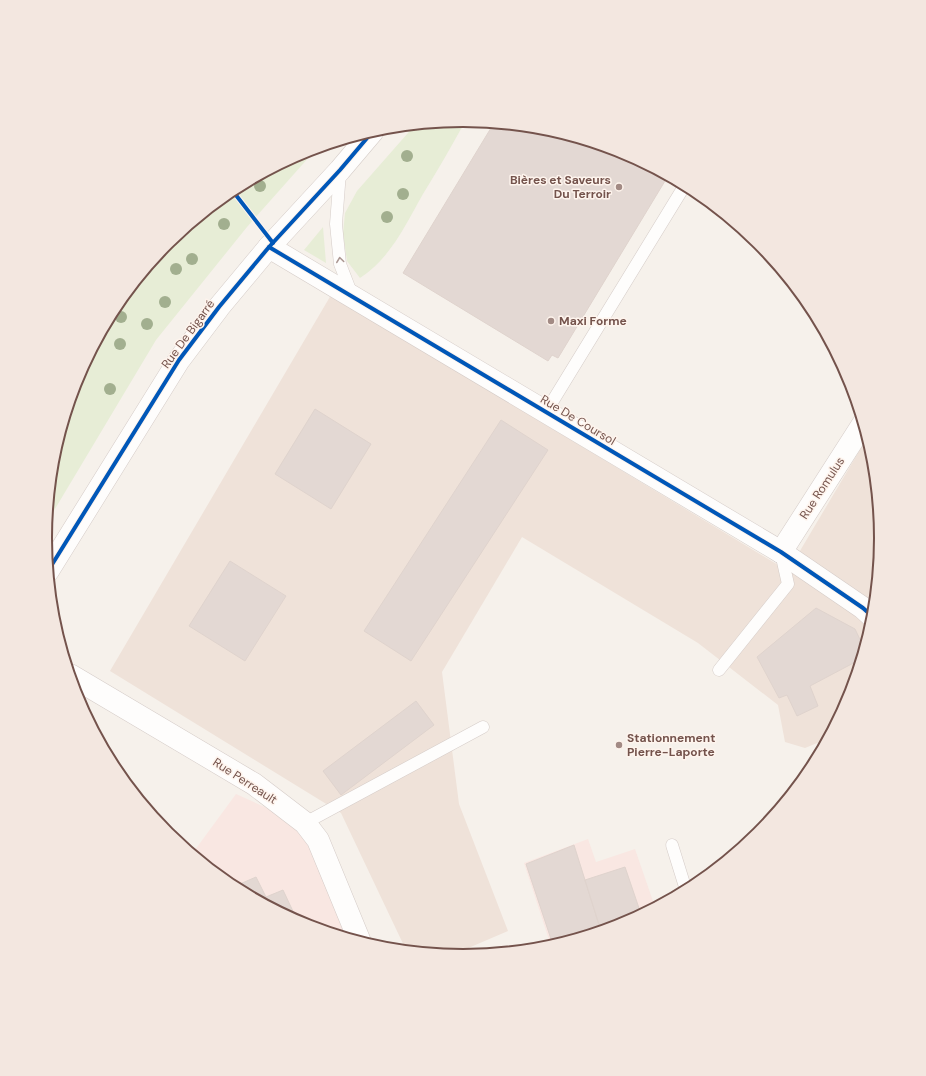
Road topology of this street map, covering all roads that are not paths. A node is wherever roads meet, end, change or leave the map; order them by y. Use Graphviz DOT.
graph roads {
  1 [pos="366,139"];
  2 [pos="340,170"];
  3 [pos="682,190"];
  4 [pos="269,247"];
  5 [pos="352,296"];
  6 [pos="546,412"];
  7 [pos="859,430"];
  8 [pos="781,552"];
  9 [pos="53,563"];
  10 [pos="867,612"];
  11 [pos="719,670"];
  12 [pos="77,679"];
  13 [pos="483,727"];
  14 [pos="305,822"];
  15 [pos="672,845"];
  16 [pos="684,884"];
  17 [pos="357,935"];
  1 -- 2 [label="street, Rue De Bigarré"];
  2 -- 4 [label="street, Rue De Bigarré"];
  5 -- 2 [label="lane, one-way"];
  3 -- 6 [label="lane"];
  4 -- 5 [label="street, Rue De Coursol"];
  4 -- 9 [label="street, Rue De Bigarré"];
  5 -- 6 [label="street, Rue De Coursol"];
  6 -- 8 [label="street, Rue De Coursol"];
  7 -- 8 [label="street, Rue Romulus"];
  8 -- 10 [label="street, Rue De Coursol"];
  8 -- 11 [label="lane"];
  12 -- 14 [label="street, Rue Perreault"];
  13 -- 14 [label="lane"];
  14 -- 17 [label="street, Rue Perreault"];
  15 -- 16 [label="lane"];
}
